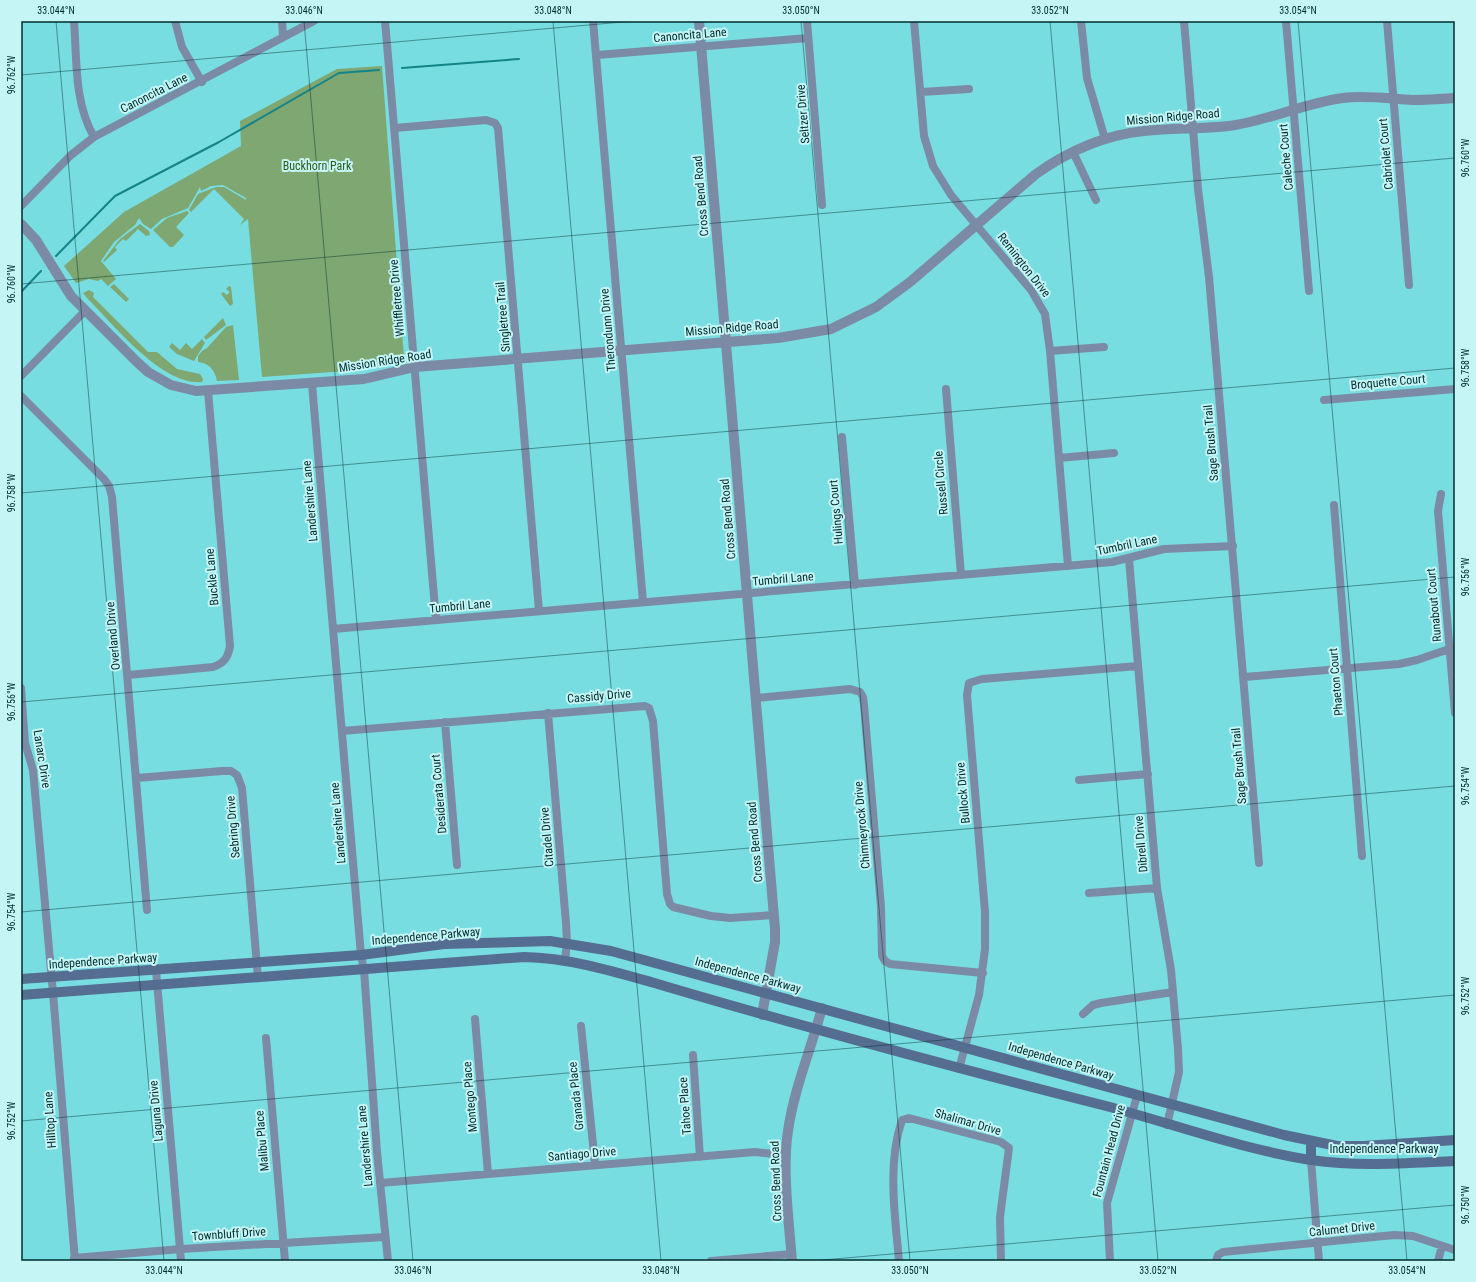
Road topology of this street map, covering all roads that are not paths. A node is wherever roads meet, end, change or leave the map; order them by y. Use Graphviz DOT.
graph roads {
  1 [pos="74,21"];
  2 [pos="175,21"];
  3 [pos="282,21"];
  4 [pos="314,21"];
  5 [pos="386,21"];
  6 [pos="594,21"];
  7 [pos="699,21"];
  8 [pos="807,21"];
  9 [pos="914,21"];
  10 [pos="1081,21"];
  11 [pos="1184,21"];
  12 [pos="1286,21"];
  13 [pos="1387,21"];
  14 [pos="283,36"];
  15 [pos="808,38"];
  16 [pos="701,46"];
  17 [pos="597,55"];
  18 [pos="202,82"];
  19 [pos="969,89"];
  20 [pos="921,92"];
  21 [pos="1393,98"];
  22 [pos="1455,98"];
  23 [pos="1294,109"];
  24 [pos="395,128"];
  25 [pos="1193,128"];
  26 [pos="94,138"];
  27 [pos="1105,139"];
  28 [pos="1073,152"];
  29 [pos="1096,200"];
  30 [pos="822,205"];
  31 [pos="21,206"];
  32 [pos="976,223"];
  33 [pos="21,224"];
  34 [pos="1409,286"];
  35 [pos="1309,291"];
  36 [pos="85,311"];
  37 [pos="727,342"];
  38 [pos="1104,347"];
  39 [pos="622,350"];
  40 [pos="1050,351"];
  41 [pos="518,359"];
  42 [pos="414,368"];
  43 [pos="21,376"];
  44 [pos="312,384"];
  45 [pos="1455,388"];
  46 [pos="946,389"];
  47 [pos="208,391"];
  48 [pos="21,396"];
  49 [pos="1324,400"];
  50 [pos="842,437"];
  51 [pos="1114,453"];
  52 [pos="1059,458"];
  53 [pos="1441,494"];
  54 [pos="1334,505"];
  55 [pos="1233,546"];
  56 [pos="1129,559"];
  57 [pos="1068,566"];
  58 [pos="961,575"];
  59 [pos="855,585"];
  60 [pos="748,594"];
  61 [pos="643,602"];
  62 [pos="539,611"];
  63 [pos="436,620"];
  64 [pos="333,629"];
  65 [pos="1452,648"];
  66 [pos="1138,666"];
  67 [pos="1347,669"];
  68 [pos="128,675"];
  69 [pos="1244,677"];
  70 [pos="21,688"];
  71 [pos="756,698"];
  72 [pos="548,712"];
  73 [pos="1455,713"];
  74 [pos="445,722"];
  75 [pos="342,731"];
  76 [pos="1148,774"];
  77 [pos="137,778"];
  78 [pos="1079,780"];
  79 [pos="1362,856"];
  80 [pos="1259,863"];
  81 [pos="457,865"];
  82 [pos="1157,888"];
  83 [pos="1089,893"];
  84 [pos="148,910"];
  85 [pos="774,915"];
  86 [pos="567,942"];
  87 [pos="361,955"];
  88 [pos="565,960"];
  89 [pos="257,963"];
  90 [pos="156,970"];
  91 [pos="364,970"];
  92 [pos="983,973"];
  93 [pos="52,977"];
  94 [pos="258,978"];
  95 [pos="21,979"];
  96 [pos="157,986"];
  97 [pos="1173,992"];
  98 [pos="53,993"];
  99 [pos="766,993"];
  100 [pos="21,995"];
  101 [pos="822,1008"];
  102 [pos="762,1014"];
  103 [pos="1083,1014"];
  104 [pos="475,1019"];
  105 [pos="581,1026"];
  106 [pos="816,1029"];
  107 [pos="266,1038"];
  108 [pos="965,1048"];
  109 [pos="693,1055"];
  110 [pos="959,1069"];
  111 [pos="1137,1096"];
  112 [pos="1172,1106"];
  113 [pos="1132,1113"];
  114 [pos="1167,1125"];
  115 [pos="1455,1140"];
  116 [pos="1311,1141"];
  117 [pos="785,1155"];
  118 [pos="700,1157"];
  119 [pos="1311,1160"];
  120 [pos="1455,1161"];
  121 [pos="595,1164"];
  122 [pos="488,1174"];
  123 [pos="380,1183"];
  124 [pos="385,1237"];
  125 [pos="284,1243"];
  126 [pos="1318,1244"];
  127 [pos="1442,1246"];
  128 [pos="181,1249"];
  129 [pos="1455,1250"];
  130 [pos="792,1257"];
  131 [pos="74,1259"];
  132 [pos="181,1261"];
  133 [pos="285,1261"];
  134 [pos="388,1261"];
  135 [pos="711,1261"];
  136 [pos="899,1261"];
  137 [pos="1001,1261"];
  138 [pos="1110,1261"];
  139 [pos="1216,1261"];
  140 [pos="1319,1261"];
  141 [pos="1438,1261"];
  1 -- 26 [label="street"];
  2 -- 18 [label="street"];
  3 -- 14 [label="street"];
  4 -- 14 [label="street, Canoncita Lane"];
  5 -- 24 [label="street, Whiffletree Drive"];
  6 -- 17 [label="street, Therondunn Drive"];
  7 -- 16 [label="street, Cross Bend Road"];
  8 -- 15 [label="street, Seltzer Drive"];
  9 -- 20 [label="street, Remington Drive"];
  10 -- 27 [label="street"];
  11 -- 25 [label="street, Sage Brush Trail"];
  12 -- 23 [label="street, Caleche Court"];
  13 -- 21 [label="street, Cabriolet Court"];
  14 -- 18 [label="street, Canoncita Lane"];
  15 -- 16 [label="street, Canoncita Lane"];
  15 -- 30 [label="street, Seltzer Drive"];
  16 -- 17 [label="street, Canoncita Lane"];
  16 -- 37 [label="street, Cross Bend Road"];
  17 -- 39 [label="street, Therondunn Drive"];
  18 -- 26 [label="street, Canoncita Lane"];
  19 -- 20 [label="street"];
  20 -- 32 [label="street, Remington Drive"];
  21 -- 22 [label="street, Mission Ridge Road"];
  21 -- 23 [label="street, Mission Ridge Road"];
  21 -- 34 [label="street, Cabriolet Court"];
  23 -- 25 [label="street, Mission Ridge Road"];
  23 -- 35 [label="street, Caleche Court"];
  24 -- 41 [label="street, Singletree Trail"];
  24 -- 42 [label="street, Whiffletree Drive"];
  25 -- 27 [label="street, Mission Ridge Road"];
  25 -- 55 [label="street, Sage Brush Trail"];
  26 -- 31 [label="street, Canoncita Lane"];
  27 -- 28 [label="street, Mission Ridge Road"];
  28 -- 29 [label="street"];
  28 -- 32 [label="street, Mission Ridge Road"];
  32 -- 37 [label="street, Mission Ridge Road"];
  32 -- 40 [label="street, Remington Drive"];
  33 -- 36 [label="street, Mission Ridge Road"];
  36 -- 43 [label="street"];
  36 -- 47 [label="street, Mission Ridge Road"];
  37 -- 39 [label="street, Mission Ridge Road"];
  37 -- 60 [label="street, Cross Bend Road"];
  38 -- 40 [label="street"];
  39 -- 41 [label="street, Mission Ridge Road"];
  39 -- 61 [label="street, Therondunn Drive"];
  40 -- 52 [label="street, Remington Drive"];
  41 -- 42 [label="street, Mission Ridge Road"];
  41 -- 62 [label="street, Singletree Trail"];
  42 -- 44 [label="street, Mission Ridge Road"];
  42 -- 63 [label="street, Whiffletree Drive"];
  44 -- 47 [label="street, Mission Ridge Road"];
  44 -- 64 [label="street, Landershire Lane"];
  45 -- 49 [label="street, Broquette Court"];
  46 -- 58 [label="street, Russell Circle"];
  47 -- 68 [label="street, Buckle Lane"];
  48 -- 68 [label="street, Overland Drive"];
  50 -- 59 [label="street, Hulings Court"];
  51 -- 52 [label="street"];
  52 -- 57 [label="street, Remington Drive"];
  53 -- 65 [label="street, Runabout Court"];
  54 -- 67 [label="street, Phaeton Court"];
  55 -- 56 [label="street, Tumbril Lane"];
  55 -- 69 [label="street, Sage Brush Trail"];
  56 -- 57 [label="street, Tumbril Lane"];
  56 -- 66 [label="street, Dibrell Drive"];
  57 -- 58 [label="street, Tumbril Lane"];
  58 -- 59 [label="street, Tumbril Lane"];
  59 -- 60 [label="street, Tumbril Lane"];
  60 -- 61 [label="street, Tumbril Lane"];
  60 -- 71 [label="street, Cross Bend Road"];
  61 -- 62 [label="street, Tumbril Lane"];
  62 -- 63 [label="street, Tumbril Lane"];
  63 -- 64 [label="street, Tumbril Lane"];
  64 -- 75 [label="street, Landershire Lane"];
  65 -- 67 [label="street"];
  65 -- 73 [label="street, Runabout Court"];
  66 -- 76 [label="street, Dibrell Drive"];
  66 -- 92 [label="street, Bullock Drive"];
  67 -- 69 [label="street"];
  67 -- 79 [label="street, Phaeton Court"];
  68 -- 77 [label="street, Overland Drive"];
  69 -- 80 [label="street, Sage Brush Trail"];
  70 -- 93 [label="street, Lanarc Drive"];
  71 -- 85 [label="street, Cross Bend Road"];
  71 -- 92 [label="street, Chimneyrock Drive"];
  72 -- 74 [label="street, Cassidy Drive"];
  72 -- 85 [label="street, Cassidy Drive"];
  72 -- 86 [label="street, Citadel Drive"];
  74 -- 75 [label="street, Cassidy Drive"];
  74 -- 81 [label="street, Desiderata Court"];
  75 -- 87 [label="street, Landershire Lane"];
  76 -- 78 [label="street"];
  76 -- 82 [label="street, Dibrell Drive"];
  77 -- 84 [label="street, Overland Drive"];
  77 -- 89 [label="street, Sebring Drive"];
  82 -- 83 [label="street"];
  82 -- 97 [label="street, Dibrell Drive"];
  85 -- 99 [label="street, Cross Bend Road"];
  86 -- 87 [label="main road, Independence Parkway"];
  86 -- 88 [label="street, Citadel Drive"];
  86 -- 99 [label="main road, Independence Parkway"];
  87 -- 89 [label="main road, Independence Parkway"];
  87 -- 91 [label="street, Landershire Lane"];
  88 -- 91 [label="main road, Independence Parkway"];
  88 -- 102 [label="main road, Independence Parkway"];
  89 -- 90 [label="main road, Independence Parkway"];
  89 -- 94 [label="street, Sebring Drive"];
  90 -- 93 [label="main road, Independence Parkway"];
  90 -- 96 [label="street, Laguna Drive"];
  91 -- 94 [label="main road, Independence Parkway"];
  91 -- 123 [label="street, Landershire Lane"];
  92 -- 108 [label="street, Bullock Drive"];
  93 -- 95 [label="main road, Independence Parkway"];
  93 -- 98 [label="street, Hilltop Lane"];
  94 -- 96 [label="main road, Independence Parkway"];
  96 -- 98 [label="main road, Independence Parkway"];
  96 -- 128 [label="street, Laguna Drive"];
  97 -- 103 [label="street"];
  97 -- 112 [label="street, Dibrell Drive"];
  98 -- 100 [label="main road, Independence Parkway"];
  98 -- 131 [label="street, Hilltop Lane"];
  99 -- 101 [label="main road, Independence Parkway"];
  99 -- 102 [label="street, Cross Bend Road"];
  101 -- 106 [label="street, Cross Bend Road"];
  101 -- 108 [label="main road, Independence Parkway"];
  102 -- 106 [label="main road, Independence Parkway"];
  104 -- 122 [label="street, Montego Place"];
  105 -- 121 [label="street, Granada Place"];
  106 -- 110 [label="main road, Independence Parkway"];
  106 -- 117 [label="street, Cross Bend Road"];
  107 -- 125 [label="street, Malibu Place"];
  108 -- 110 [label="street, Bullock Drive"];
  108 -- 111 [label="main road, Independence Parkway"];
  109 -- 118 [label="street, Tahoe Place"];
  110 -- 113 [label="main road, Independence Parkway"];
  111 -- 112 [label="main road, Independence Parkway"];
  111 -- 113 [label="street, Fountain Head Drive"];
  112 -- 114 [label="street, Dibrell Drive"];
  112 -- 116 [label="main road, Independence Parkway"];
  113 -- 114 [label="main road, Independence Parkway"];
  113 -- 138 [label="street, Fountain Head Drive"];
  114 -- 119 [label="main road, Independence Parkway"];
  115 -- 116 [label="main road, Independence Parkway"];
  116 -- 119 [label="main road"];
  117 -- 118 [label="street, Santiago Drive"];
  117 -- 130 [label="street, Cross Bend Road"];
  118 -- 121 [label="street, Santiago Drive"];
  119 -- 120 [label="main road, Independence Parkway"];
  119 -- 126 [label="street"];
  121 -- 122 [label="street, Santiago Drive"];
  122 -- 123 [label="street, Santiago Drive"];
  123 -- 124 [label="street, Landershire Lane"];
  124 -- 125 [label="street, Townbluff Drive"];
  124 -- 134 [label="street, Landershire Lane"];
  125 -- 128 [label="street, Townbluff Drive"];
  125 -- 133 [label="street, Malibu Place"];
  126 -- 127 [label="street, Calumet Drive"];
  126 -- 139 [label="street, Calumet Drive"];
  126 -- 140 [label="street"];
  127 -- 129 [label="street, Calumet Drive"];
  127 -- 141 [label="street"];
  128 -- 131 [label="street, Townbluff Drive"];
  128 -- 132 [label="street, Laguna Drive"];
  130 -- 135 [label="street"];
  136 -- 137 [label="street, Shalimar Drive"];
}
